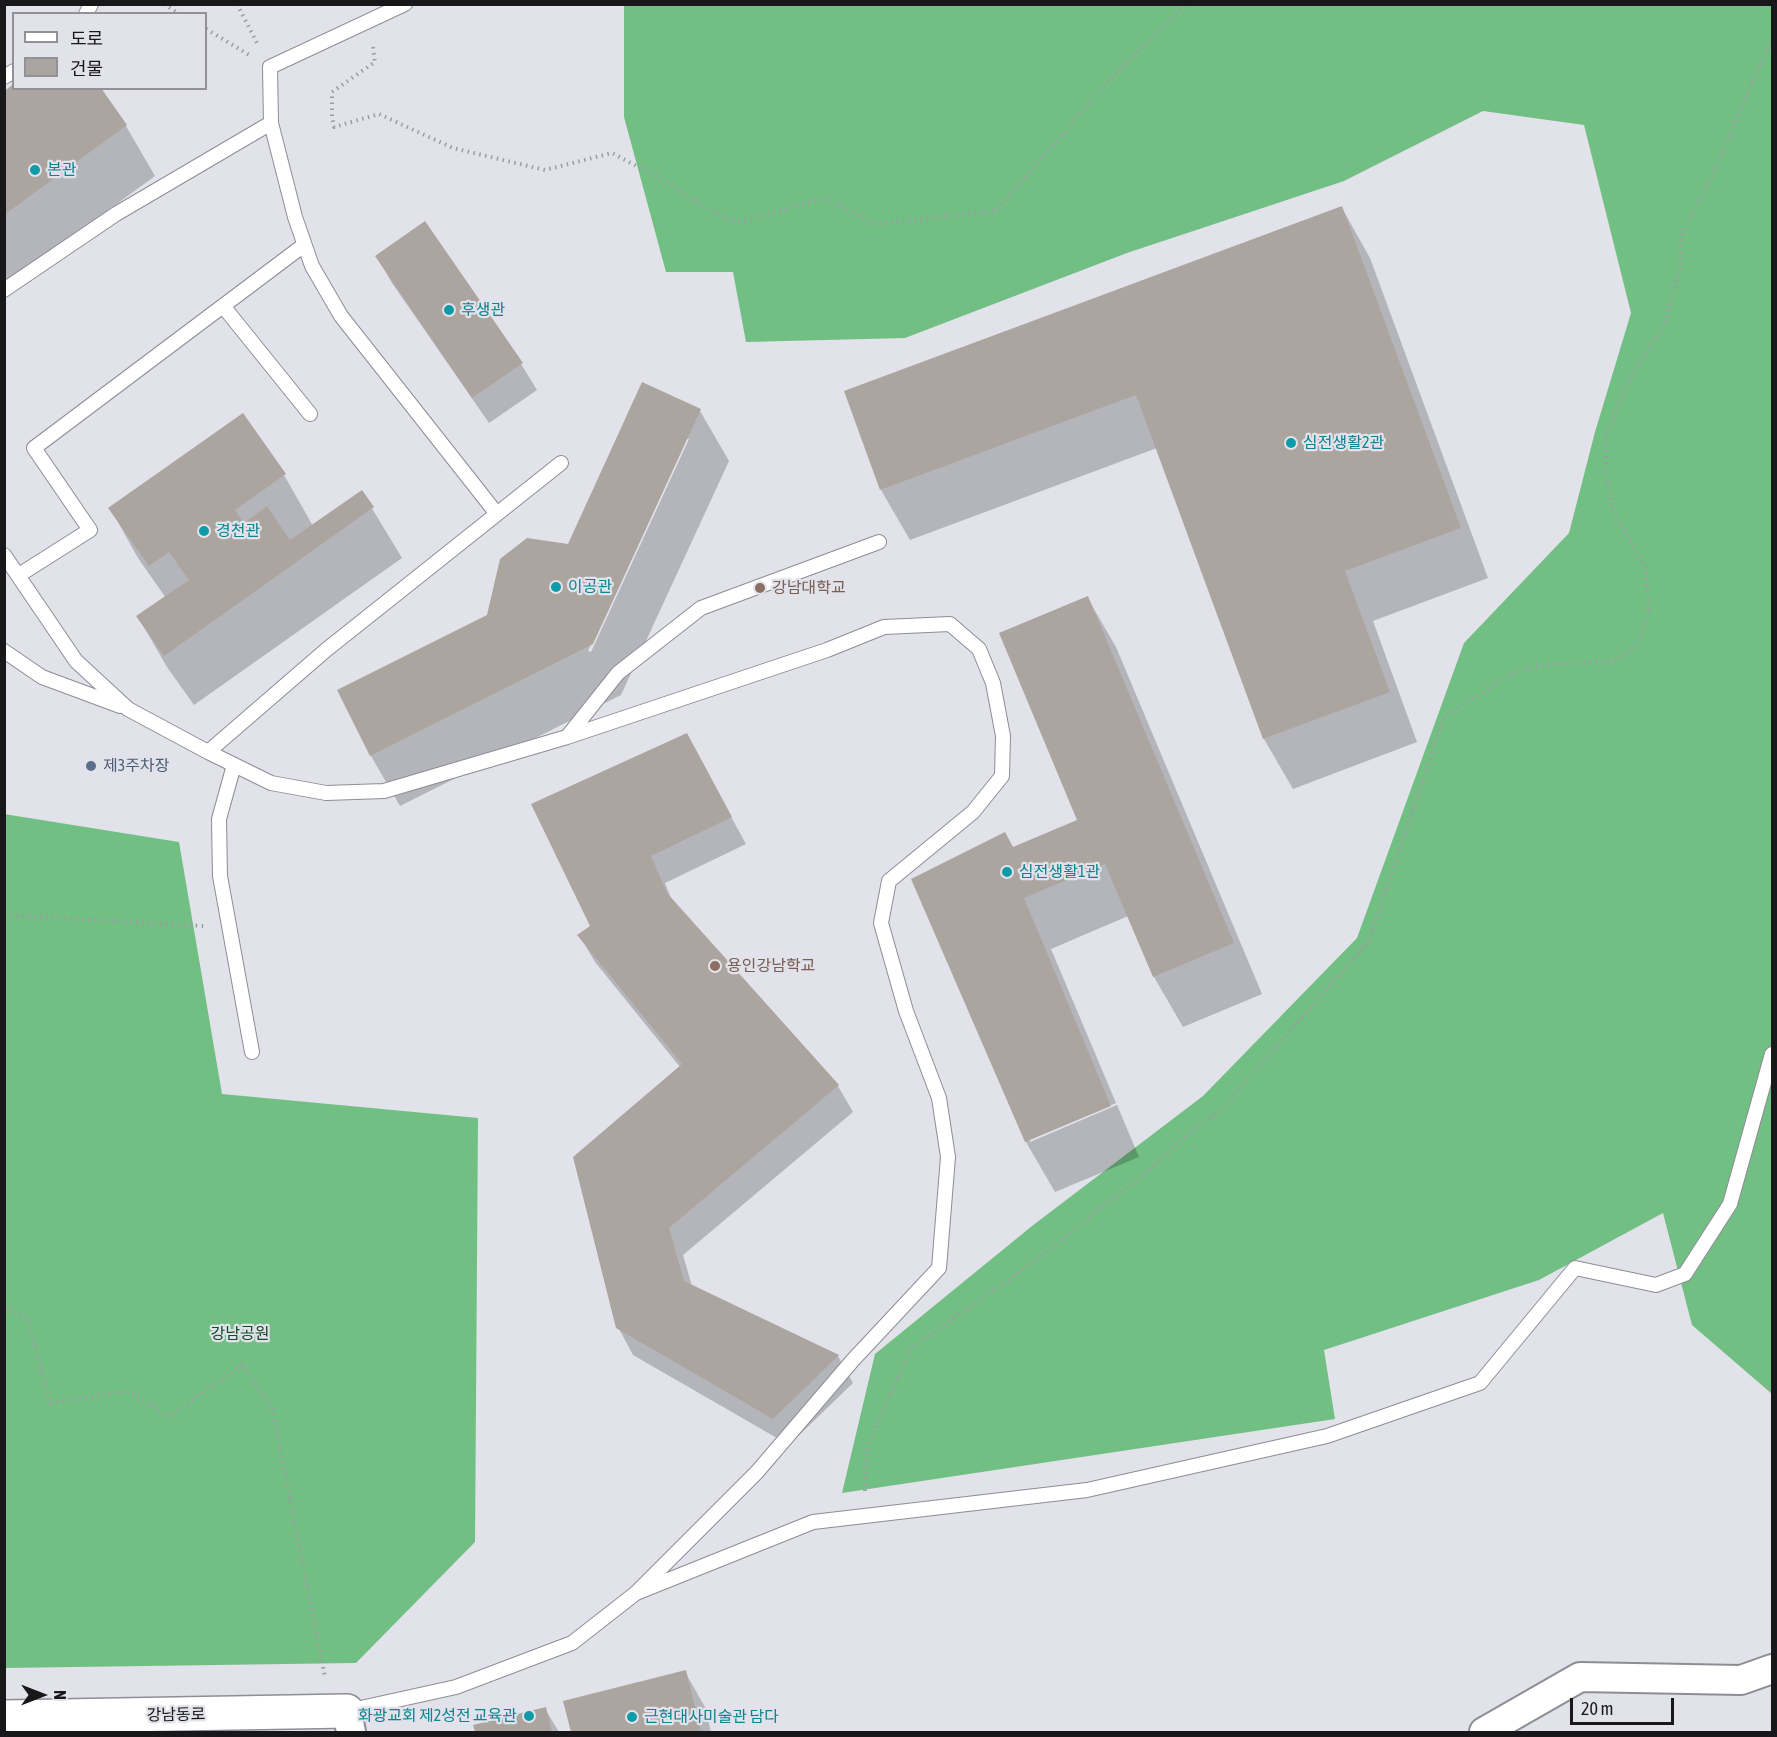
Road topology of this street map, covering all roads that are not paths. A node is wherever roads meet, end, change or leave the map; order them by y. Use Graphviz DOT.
graph roads {
  1 [pos="405,4"];
  2 [pos="271,123"];
  3 [pos="304,245"];
  4 [pos="4,290"];
  5 [pos="223,306"];
  6 [pos="310,414"];
  7 [pos="561,463"];
  8 [pos="497,514"];
  9 [pos="879,542"];
  10 [pos="4,555"];
  11 [pos="19,575"];
  12 [pos="4,651"];
  13 [pos="128,709"];
  14 [pos="567,737"];
  15 [pos="208,752"];
  16 [pos="234,765"];
  17 [pos="252,1052"];
  18 [pos="1773,1054"];
  19 [pos="636,1593"];
  20 [pos="1773,1669"];
  21 [pos="4,1717"];
  22 [pos="349,1722"];
  23 [pos="64,1725"];
  24 [pos="1484,1732"];
  1 -- 2 [label="lane"];
  2 -- 3 [label="lane"];
  2 -- 4 [label="lane"];
  3 -- 5 [label="lane"];
  3 -- 8 [label="lane"];
  5 -- 6 [label="lane"];
  5 -- 11 [label="lane"];
  7 -- 8 [label="lane"];
  8 -- 15 [label="lane"];
  9 -- 14 [label="lane"];
  10 -- 11 [label="lane"];
  11 -- 13 [label="lane"];
  12 -- 13 [label="lane"];
  13 -- 15 [label="lane"];
  14 -- 16 [label="lane"];
  14 -- 19 [label="lane"];
  15 -- 16 [label="lane"];
  16 -- 17 [label="lane"];
  18 -- 19 [label="lane"];
  19 -- 22 [label="lane"];
  20 -- 24 [label="street"];
  21 -- 23 [label="street, 강남동로"];
  22 -- 23 [label="street, 강남동로"];
}
